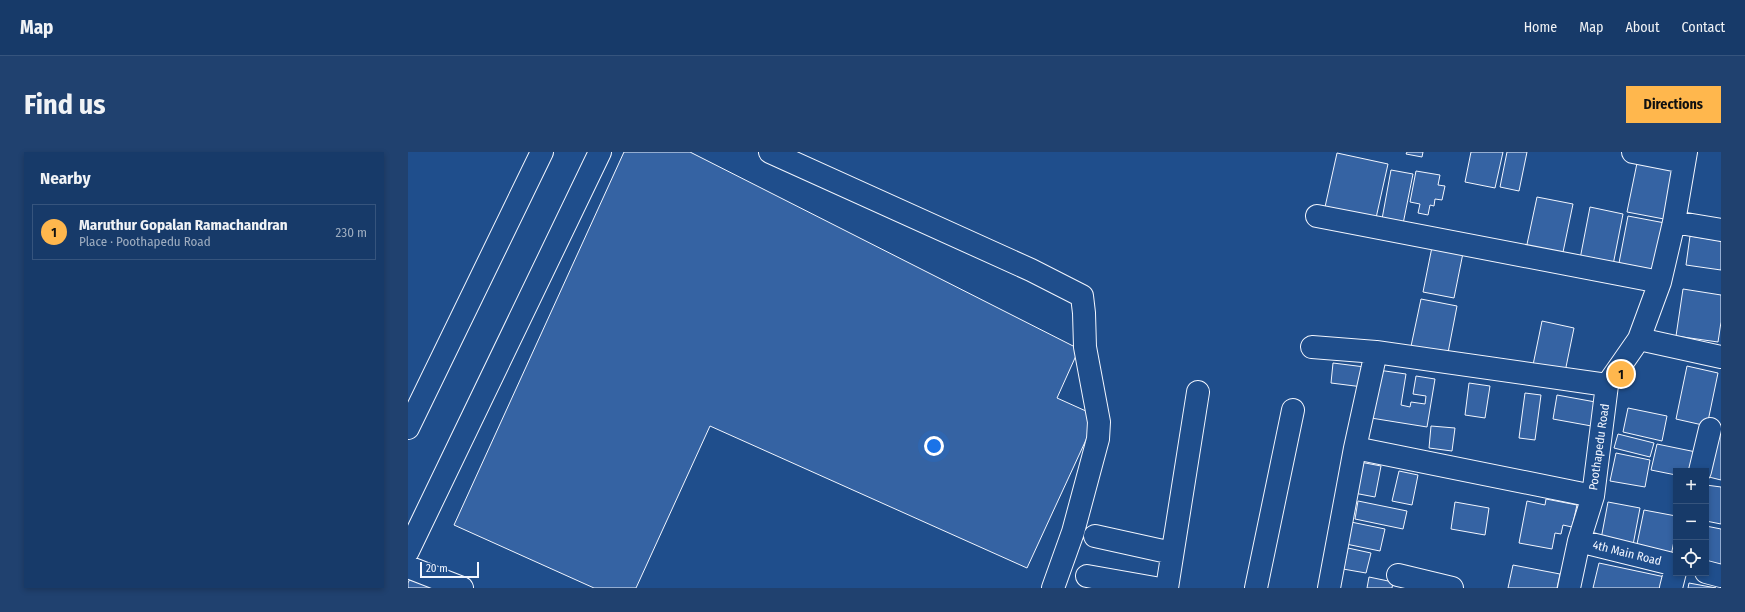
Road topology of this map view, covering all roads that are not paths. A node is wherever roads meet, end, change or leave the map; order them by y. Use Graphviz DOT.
graph roads {
  1 [pos="542,152"];
  2 [pos="600,152"];
  3 [pos="770,152"];
  4 [pos="1634,152"];
  5 [pos="1685,157"];
  6 [pos="1317,216"];
  7 [pos="1674,222"];
  8 [pos="1721,230"];
  9 [pos="1660,282"];
  10 [pos="1639,339"];
  11 [pos="1312,347"];
  12 [pos="1376,352"];
  13 [pos="1721,357"];
  14 [pos="1607,385"];
  15 [pos="1198,392"];
  16 [pos="1293,410"];
  17 [pos="408,428"];
  18 [pos="1710,429"];
  19 [pos="1355,448"];
  20 [pos="1701,468"];
  21 [pos="1593,496"];
  22 [pos="1095,536"];
  23 [pos="1578,541"];
  24 [pos="408,551"];
  25 [pos="1172,554"];
  26 [pos="1673,564"];
  27 [pos="408,567"];
  28 [pos="1709,573"];
  29 [pos="1398,575"];
  30 [pos="1087,576"];
  31 [pos="1674,576"];
  32 [pos="1721,576"];
  33 [pos="462,588"];
  34 [pos="1054,588"];
  35 [pos="1155,588"];
  36 [pos="1167,588"];
  37 [pos="1256,588"];
  38 [pos="1329,588"];
  39 [pos="1452,588"];
  40 [pos="1570,588"];
  41 [pos="1671,588"];
  1 -- 17 [label="street"];
  2 -- 24 [label="street"];
  3 -- 34 [label="street"];
  4 -- 5 [label="street"];
  5 -- 7 [label="street, Poothapedu Road"];
  6 -- 9 [label="street"];
  7 -- 8 [label="street"];
  7 -- 9 [label="street, Poothapedu Road"];
  9 -- 10 [label="street, Poothapedu Road"];
  10 -- 13 [label="street"];
  10 -- 14 [label="street, Poothapedu Road"];
  11 -- 12 [label="street"];
  12 -- 14 [label="street"];
  12 -- 19 [label="street"];
  14 -- 21 [label="street, Poothapedu Road"];
  15 -- 25 [label="street"];
  16 -- 37 [label="street"];
  18 -- 20 [label="street"];
  19 -- 21 [label="street"];
  19 -- 38 [label="street"];
  21 -- 23 [label="street, Poothapedu Road"];
  22 -- 25 [label="street"];
  23 -- 26 [label="street, 4th Main Road"];
  23 -- 40 [label="street, Poothapedu Road"];
  25 -- 36 [label="street"];
  27 -- 33 [label="street"];
  28 -- 32 [label="street"];
  29 -- 39 [label="street"];
  30 -- 35 [label="street"];
  31 -- 41 [label="street"];
}
